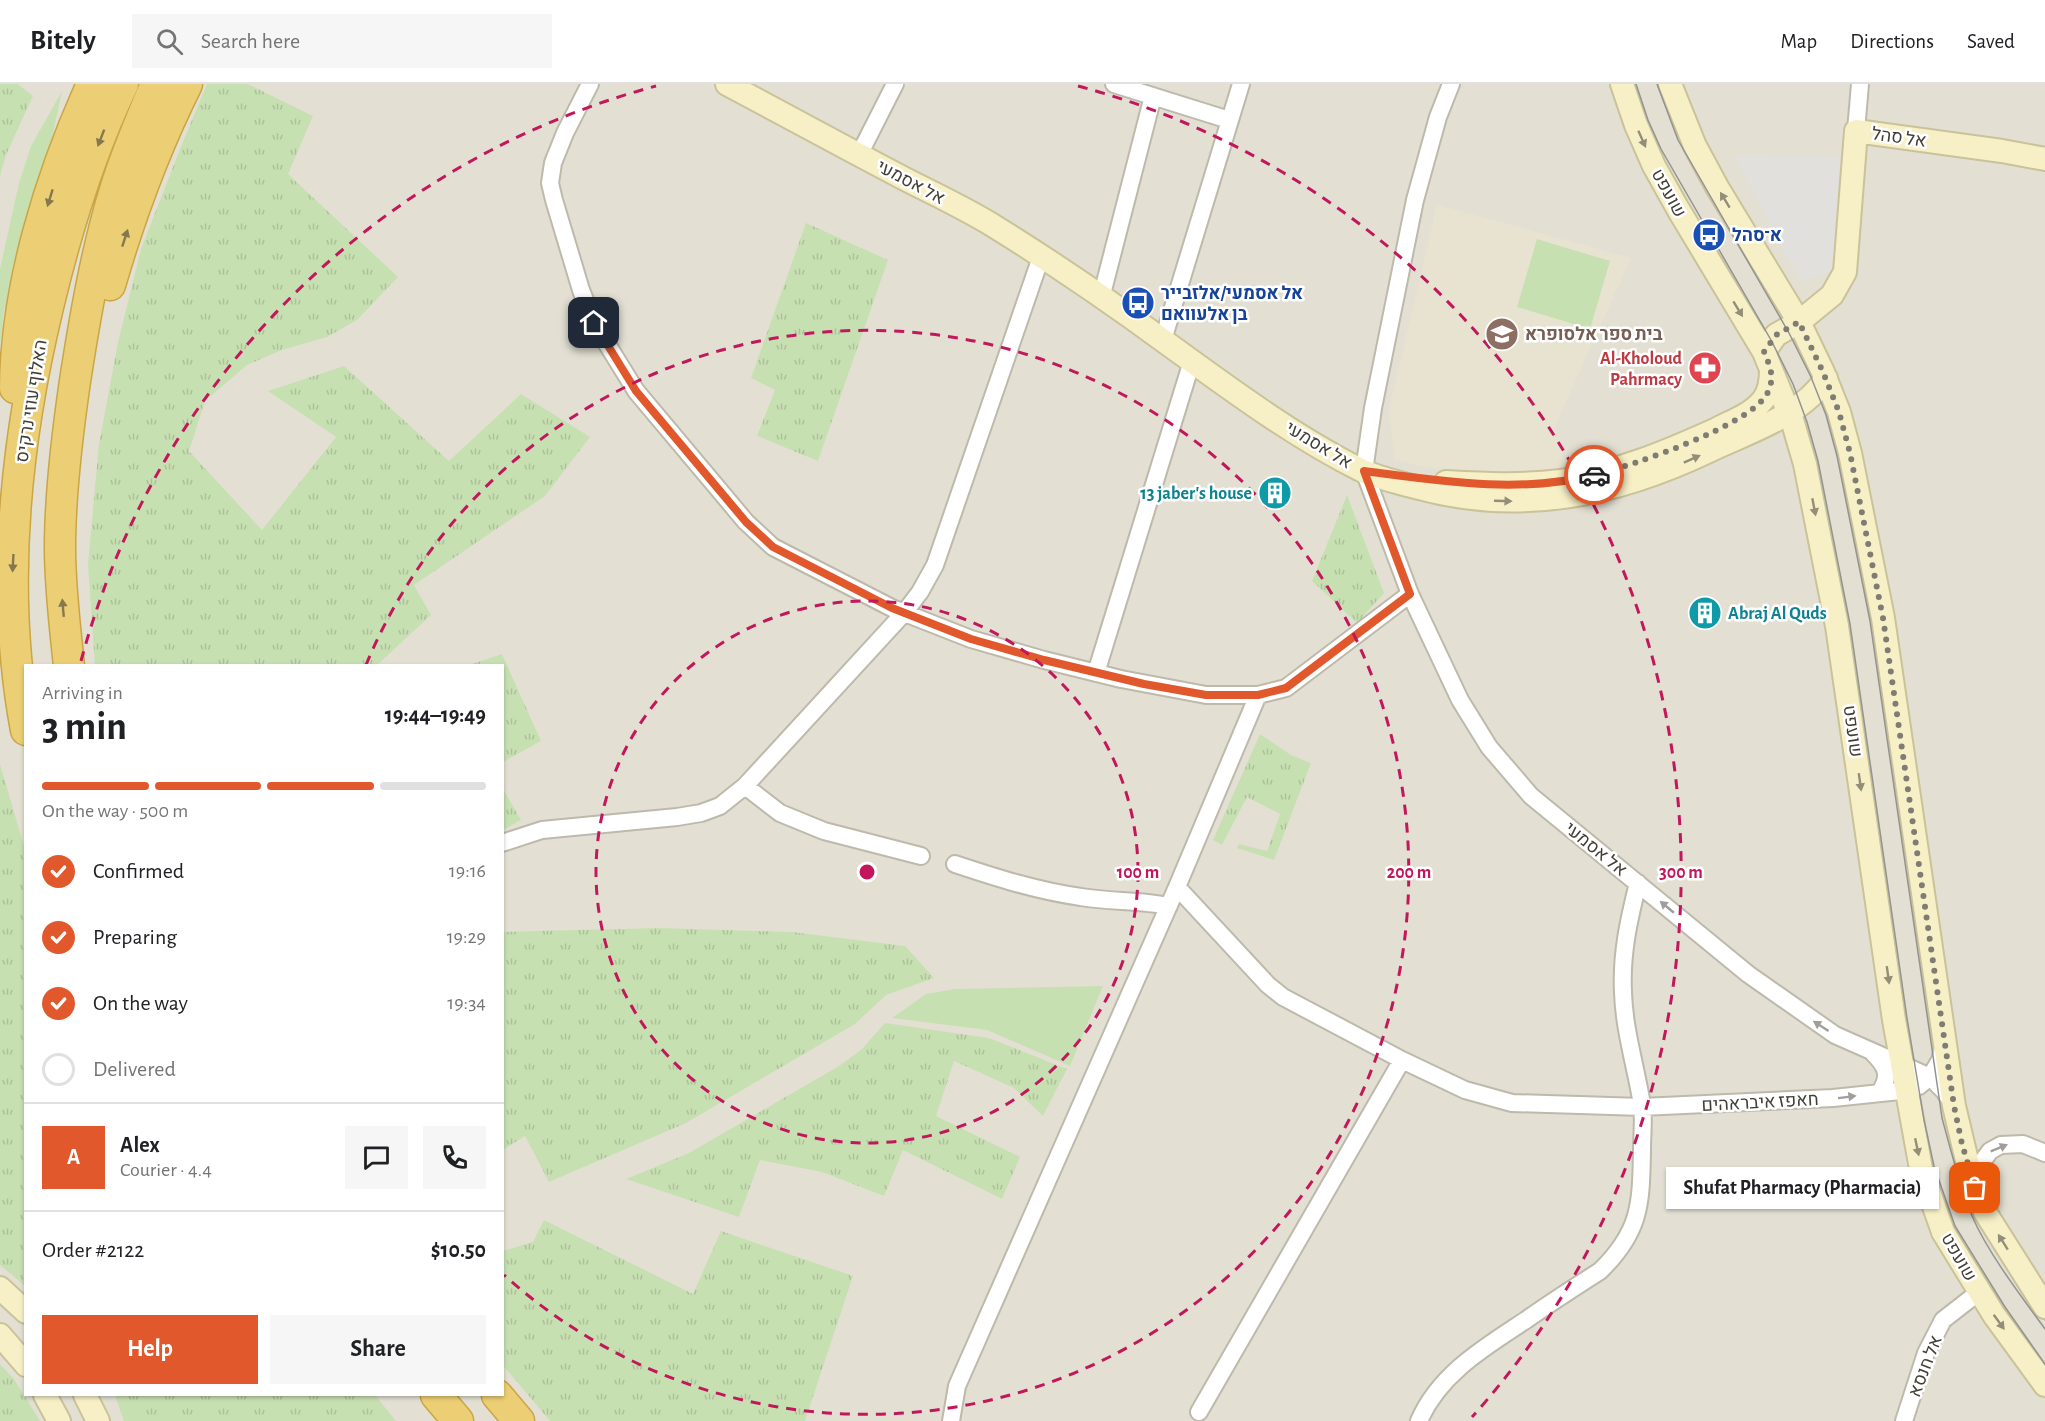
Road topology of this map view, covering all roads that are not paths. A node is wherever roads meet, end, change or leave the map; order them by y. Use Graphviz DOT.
graph roads {
  1 [pos="92,84"];
  2 [pos="123,84"];
  3 [pos="156,84"];
  4 [pos="187,84"];
  5 [pos="590,84"];
  6 [pos="727,84"];
  7 [pos="895,84"];
  8 [pos="1114,84"];
  9 [pos="1241,84"];
  10 [pos="1451,84"];
  11 [pos="1622,84"];
  12 [pos="1670,84"];
  13 [pos="1860,84"];
  14 [pos="1153,96"];
  15 [pos="1229,120"];
  16 [pos="1856,131"];
  17 [pos="859,154"];
  18 [pos="2045,159"];
  19 [pos="1041,257"];
  20 [pos="1101,298"];
  21 [pos="1799,322"];
  22 [pos="1163,340"];
  23 [pos="1192,361"];
  24 [pos="1768,361"];
  25 [pos="1826,378"];
  26 [pos="1789,412"];
  27 [pos="1748,432"];
  28 [pos="67,435"];
  29 [pos="1801,450"];
  30 [pos="1364,471"];
  31 [pos="16,505"];
  32 [pos="1410,594"];
  33 [pos="904,613"];
  34 [pos="69,664"];
  35 [pos="1096,673"];
  36 [pos="1258,695"];
  37 [pos="24,720"];
  38 [pos="745,786"];
  39 [pos="504,842"];
  40 [pos="921,856"];
  41 [pos="955,864"];
  42 [pos="1638,883"];
  43 [pos="1178,888"];
  44 [pos="1169,906"];
  45 [pos="1945,1042"];
  46 [pos="1873,1052"];
  47 [pos="1402,1060"];
  48 [pos="1902,1063"];
  49 [pos="1930,1077"];
  50 [pos="1907,1090"];
  51 [pos="1878,1093"];
  52 [pos="1954,1106"];
  53 [pos="1642,1107"];
  54 [pos="2045,1153"];
  55 [pos="1975,1188"];
  56 [pos="0,1288"];
  57 [pos="1979,1292"];
  58 [pos="2045,1307"];
  59 [pos="24,1310"];
  60 [pos="0,1335"];
  61 [pos="24,1363"];
  62 [pos="2045,1386"];
  63 [pos="46,1396"];
  64 [pos="86,1396"];
  65 [pos="437,1396"];
  66 [pos="498,1396"];
  67 [pos="1198,1412"];
  68 [pos="59,1421"];
  69 [pos="98,1421"];
  70 [pos="458,1421"];
  71 [pos="519,1421"];
  72 [pos="951,1421"];
  73 [pos="1419,1421"];
  74 [pos="1904,1421"];
  1 -- 31 [label="highway, one-way"];
  2 -- 31 [label="highway, האלוף עוזי נרקיס, one-way"];
  3 -- 28 [label="highway"];
  28 -- 4 [label="highway, one-way"];
  5 -- 33 [label="street"];
  6 -- 17 [label="street, אל אסמעי"];
  7 -- 17 [label="street"];
  8 -- 14 [label="street"];
  9 -- 15 [label="street"];
  10 -- 30 [label="street"];
  11 -- 24 [label="street, שועפט, one-way"];
  21 -- 12 [label="street, one-way"];
  13 -- 16 [label="street"];
  14 -- 15 [label="street"];
  14 -- 20 [label="street"];
  15 -- 22 [label="street"];
  16 -- 18 [label="street, אל סהל"];
  16 -- 21 [label="street, אל סהל"];
  17 -- 19 [label="street, אל אסמעי"];
  19 -- 20 [label="street, אל אסמעי"];
  19 -- 33 [label="street"];
  20 -- 22 [label="street, אל אסמעי"];
  21 -- 24 [label="street"];
  21 -- 25 [label="street"];
  22 -- 23 [label="street, אל אסמעי"];
  23 -- 30 [label="street, אל אסמעי"];
  23 -- 35 [label="street"];
  24 -- 26 [label="street, שועפט"];
  24 -- 30 [label="street"];
  25 -- 26 [label="street"];
  25 -- 45 [label="street"];
  26 -- 27 [label="street"];
  26 -- 29 [label="street, שועפט"];
  27 -- 29 [label="street"];
  30 -- 27 [label="street, one-way"];
  34 -- 28 [label="highway, one-way"];
  29 -- 48 [label="street, שועפט, one-way"];
  30 -- 32 [label="street, אל אסמעי"];
  31 -- 37 [label="highway, האלוף עוזי נרקיס, one-way"];
  32 -- 36 [label="street"];
  32 -- 42 [label="street, אל אסמעי"];
  33 -- 35 [label="street"];
  33 -- 38 [label="street"];
  35 -- 36 [label="street"];
  36 -- 43 [label="street"];
  38 -- 39 [label="street"];
  38 -- 40 [label="street"];
  41 -- 44 [label="street"];
  46 -- 42 [label="street, אל אסמעי, one-way"];
  42 -- 53 [label="street"];
  43 -- 44 [label="street"];
  43 -- 47 [label="street, חאפז איבראהים"];
  44 -- 72 [label="street"];
  45 -- 49 [label="street"];
  45 -- 52 [label="street"];
  46 -- 48 [label="street, אל אסמעי"];
  46 -- 51 [label="street"];
  47 -- 53 [label="street, חאפז איבראהים"];
  47 -- 67 [label="street"];
  48 -- 49 [label="street, אל אסמעי"];
  48 -- 50 [label="street, שועפט"];
  49 -- 50 [label="street"];
  49 -- 52 [label="street, אל אסמעי"];
  50 -- 51 [label="street"];
  50 -- 57 [label="street, שועפט, one-way"];
  53 -- 51 [label="street, חאפז איבראהים, one-way"];
  52 -- 55 [label="street"];
  53 -- 73 [label="street"];
  55 -- 54 [label="street, one-way"];
  58 -- 55 [label="street, one-way"];
  56 -- 59 [label="street"];
  57 -- 62 [label="street, שועפט, one-way"];
  57 -- 74 [label="street, אל חנסא"];
  60 -- 61 [label="street"];
  63 -- 68 [label="street"];
  64 -- 69 [label="street"];
  65 -- 70 [label="highway"];
  66 -- 71 [label="highway"];
}
